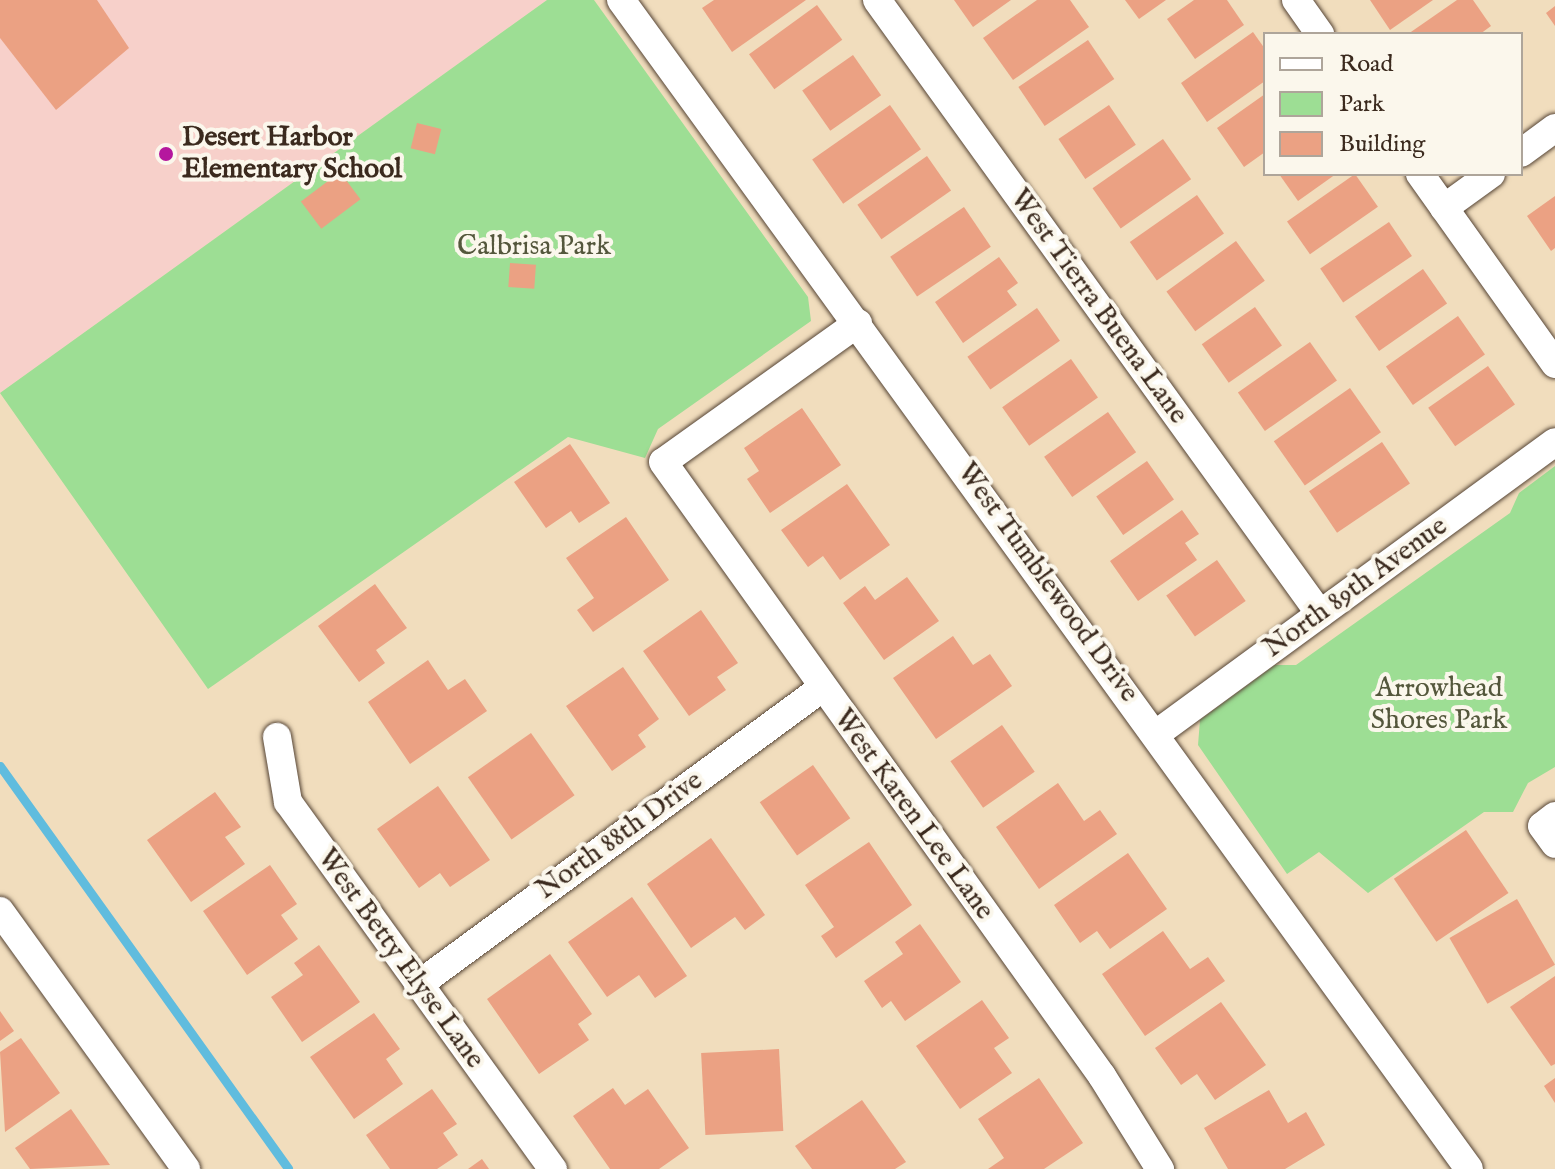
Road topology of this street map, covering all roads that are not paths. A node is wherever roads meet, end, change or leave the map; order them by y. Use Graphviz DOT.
graph roads {
  1 [pos="621,0"];
  2 [pos="877,0"];
  3 [pos="1296,0"];
  4 [pos="1319,32"];
  5 [pos="1555,128"];
  6 [pos="1523,152"];
  7 [pos="1421,176"];
  8 [pos="1488,176"];
  9 [pos="1444,208"];
  10 [pos="858,323"];
  11 [pos="1555,364"];
  12 [pos="1555,442"];
  13 [pos="1320,614"];
  14 [pos="822,688"];
  15 [pos="1156,734"];
  16 [pos="277,737"];
  17 [pos="0,911"];
  18 [pos="418,985"];
  19 [pos="186,1169"];
  20 [pos="553,1169"];
  21 [pos="1160,1169"];
  22 [pos="1469,1169"];
  1 -- 10 [label="street, West Tumblewood Drive"];
  2 -- 13 [label="street, West Tierra Buena Lane"];
  3 -- 4 [label="street"];
  5 -- 6 [label="street"];
  7 -- 9 [label="street"];
  8 -- 9 [label="street"];
  9 -- 11 [label="street"];
  10 -- 14 [label="street, West Karen Lee Lane"];
  10 -- 15 [label="street, West Tumblewood Drive"];
  12 -- 13 [label="street, North 89th Avenue"];
  13 -- 15 [label="street, North 89th Avenue"];
  14 -- 18 [label="street, North 88th Drive"];
  14 -- 21 [label="street, West Karen Lee Lane"];
  15 -- 22 [label="street, West Tumblewood Drive"];
  16 -- 18 [label="street, West Betty Elyse Lane"];
  17 -- 19 [label="street"];
  18 -- 20 [label="street, West Betty Elyse Lane"];
}
